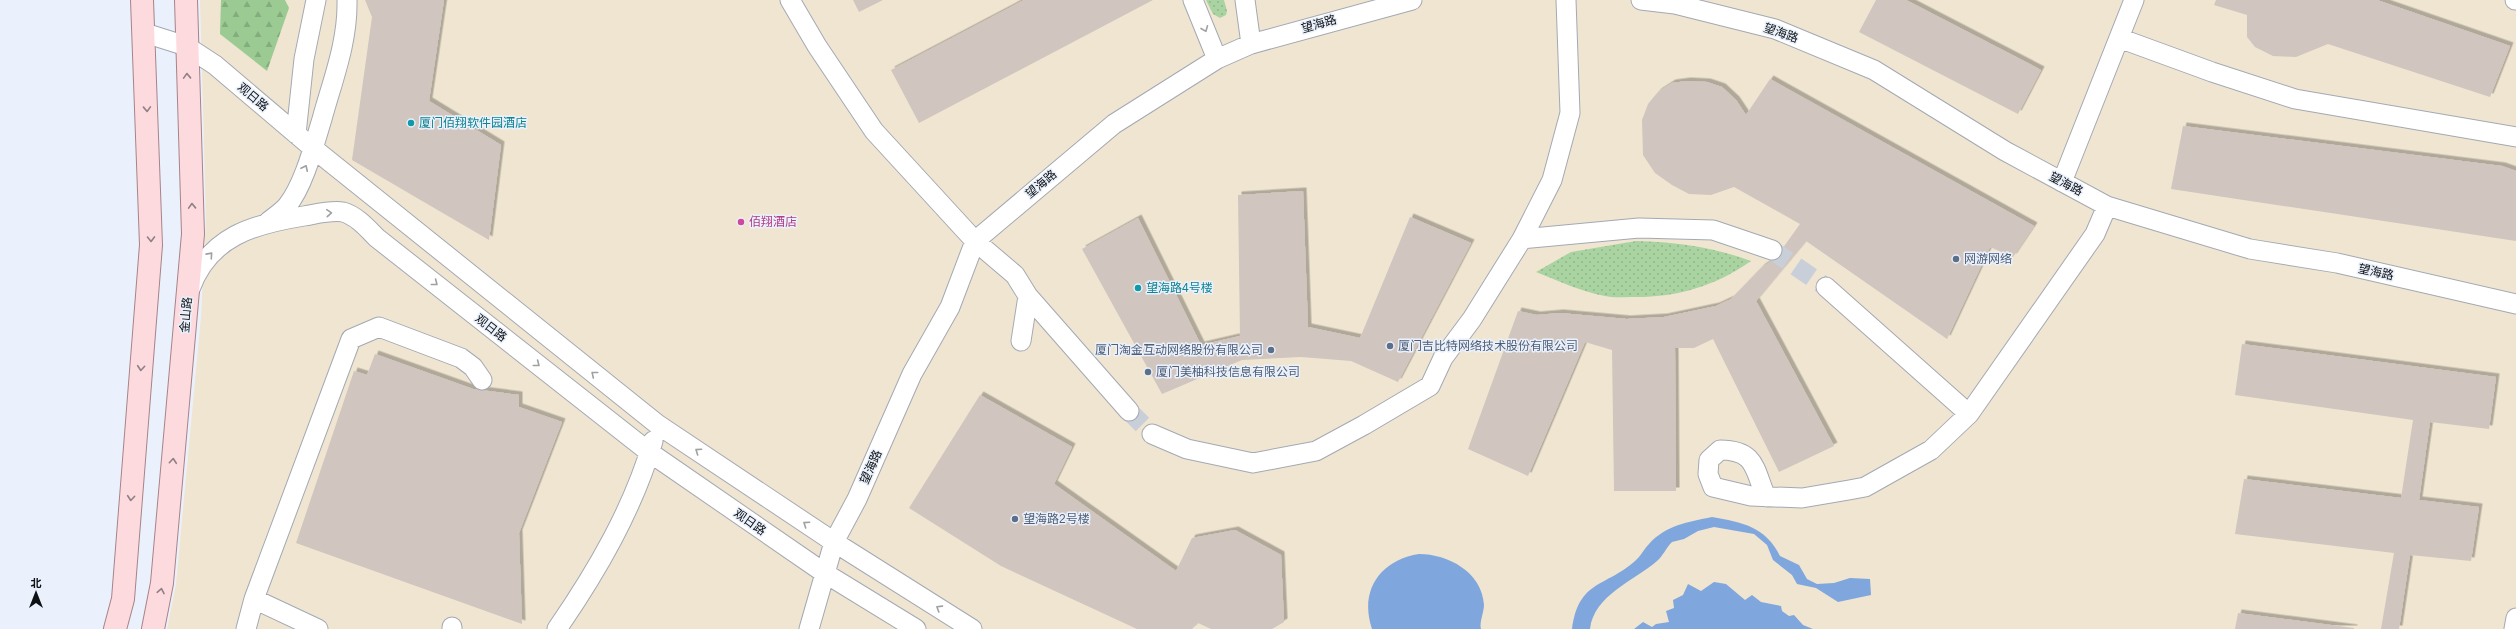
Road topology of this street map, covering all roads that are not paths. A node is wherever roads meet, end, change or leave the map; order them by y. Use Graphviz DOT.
graph roads {
  1 [pos="142,0"];
  2 [pos="186,0"];
  3 [pos="316,0"];
  4 [pos="347,0"];
  5 [pos="790,0"];
  6 [pos="1193,0"];
  7 [pos="1245,0"];
  8 [pos="1412,0"];
  9 [pos="1566,0"];
  10 [pos="1641,0"];
  11 [pos="2134,0"];
  12 [pos="145,33"];
  13 [pos="2120,38"];
  14 [pos="1251,44"];
  15 [pos="186,46"];
  16 [pos="1217,59"];
  17 [pos="296,134"];
  18 [pos="2516,137"];
  19 [pos="314,149"];
  20 [pos="2062,182"];
  21 [pos="2107,206"];
  22 [pos="268,222"];
  23 [pos="1522,239"];
  24 [pos="975,241"];
  25 [pos="1772,250"];
  26 [pos="1826,286"];
  27 [pos="1028,296"];
  28 [pos="2516,304"];
  29 [pos="185,330"];
  30 [pos="1021,342"];
  31 [pos="482,380"];
  32 [pos="1129,411"];
  33 [pos="1969,414"];
  34 [pos="657,424"];
  35 [pos="1152,434"];
  36 [pos="649,452"];
  37 [pos="1766,497"];
  38 [pos="834,542"];
  39 [pos="823,572"];
  40 [pos="254,599"];
  41 [pos="2516,618"];
  42 [pos="115,629"];
  43 [pos="153,629"];
  44 [pos="246,629"];
  45 [pos="318,629"];
  46 [pos="557,629"];
  47 [pos="809,629"];
  48 [pos="916,629"];
  49 [pos="972,629"];
  50 [pos="2514,629"];
  1 -- 12 [label="main road"];
  2 -- 15 [label="main road, 金山路"];
  3 -- 17 [label="street"];
  4 -- 19 [label="street"];
  5 -- 24 [label="street"];
  6 -- 16 [label="street, one-way"];
  7 -- 14 [label="street"];
  8 -- 14 [label="street, 望海路"];
  9 -- 23 [label="street"];
  10 -- 20 [label="street, 望海路"];
  11 -- 13 [label="street"];
  12 -- 15 [label="street, 观日路"];
  12 -- 42 [label="main road, one-way"];
  13 -- 18 [label="street"];
  13 -- 20 [label="street"];
  14 -- 16 [label="street, 望海路"];
  15 -- 17 [label="street, 观日路"];
  29 -- 15 [label="main road, 金山路, one-way"];
  16 -- 24 [label="street, 望海路"];
  17 -- 19 [label="street, 观日路"];
  22 -- 19 [label="street, one-way"];
  34 -- 19 [label="street, 观日路, one-way"];
  20 -- 21 [label="street, 望海路"];
  21 -- 28 [label="street, 望海路"];
  21 -- 33 [label="street"];
  29 -- 22 [label="street, 观日路, one-way"];
  22 -- 36 [label="street, 观日路, one-way"];
  23 -- 25 [label="street"];
  23 -- 35 [label="street"];
  24 -- 27 [label="street"];
  24 -- 38 [label="street, 望海路"];
  26 -- 33 [label="street"];
  27 -- 30 [label="street"];
  27 -- 32 [label="street"];
  43 -- 29 [label="main road, 金山路, one-way"];
  31 -- 40 [label="street"];
  33 -- 37 [label="street"];
  34 -- 36 [label="street"];
  38 -- 34 [label="street, 观日路, one-way"];
  36 -- 39 [label="street, 观日路"];
  36 -- 46 [label="street"];
  38 -- 39 [label="street"];
  49 -- 38 [label="street, 观日路, one-way"];
  39 -- 47 [label="street"];
  39 -- 48 [label="street, 观日路"];
  40 -- 44 [label="street"];
  40 -- 45 [label="street"];
  41 -- 50 [label="street"];
}
